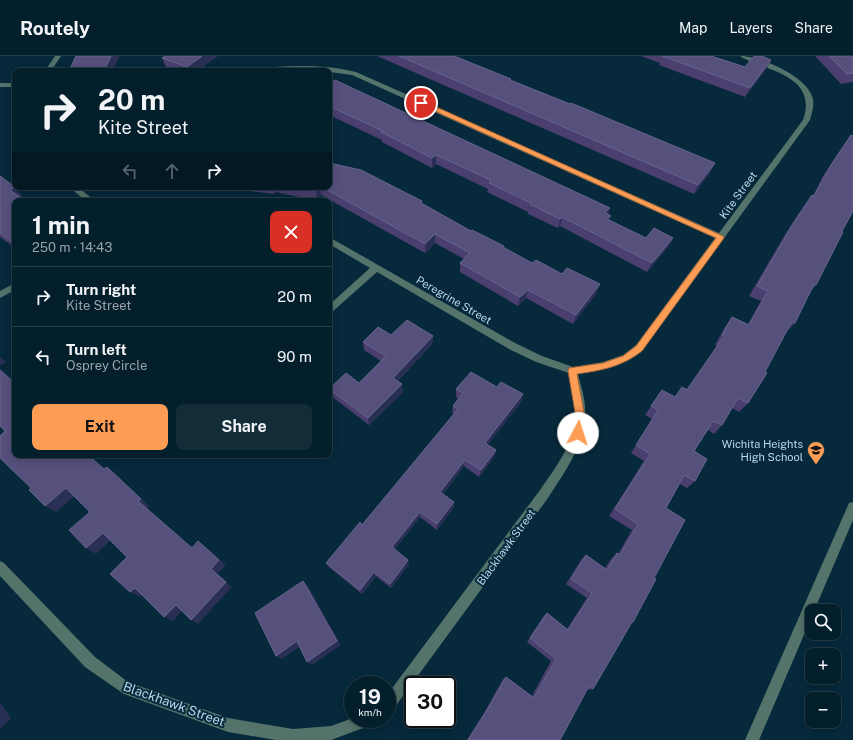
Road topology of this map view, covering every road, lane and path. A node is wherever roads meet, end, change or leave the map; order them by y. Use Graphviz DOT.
graph roads {
  1 [pos="58,56"];
  2 [pos="743,56"];
  3 [pos="50,68"];
  4 [pos="282,68"];
  5 [pos="332,68"];
  6 [pos="332,68"];
  7 [pos="0,85"];
  8 [pos="12,85"];
  9 [pos="77,190"];
  10 [pos="87,198"];
  11 [pos="720,238"];
  12 [pos="332,242"];
  13 [pos="376,268"];
  14 [pos="12,288"];
  15 [pos="0,295"];
  16 [pos="332,307"];
  17 [pos="572,371"];
  18 [pos="853,507"];
  19 [pos="0,567"];
  20 [pos="396,694"];
  21 [pos="345,728"];
  22 [pos="293,738"];
  23 [pos="752,740"];
  1 -- 3 [label="street"];
  2 -- 11 [label="street, Kite Street"];
  4 -- 6 [label="street"];
  5 -- 11 [label="street"];
  7 -- 8 [label="street"];
  9 -- 10 [label="street"];
  11 -- 17 [label="street, Kite Street"];
  12 -- 13 [label="street, Peregrine Street"];
  13 -- 16 [label="street"];
  13 -- 17 [label="street, Peregrine Street"];
  14 -- 15 [label="street"];
  17 -- 20 [label="street, Blackhawk Street"];
  18 -- 23 [label="street"];
  19 -- 22 [label="street, Blackhawk Street"];
  21 -- 22 [label="street, Blackhawk Street"];
}
